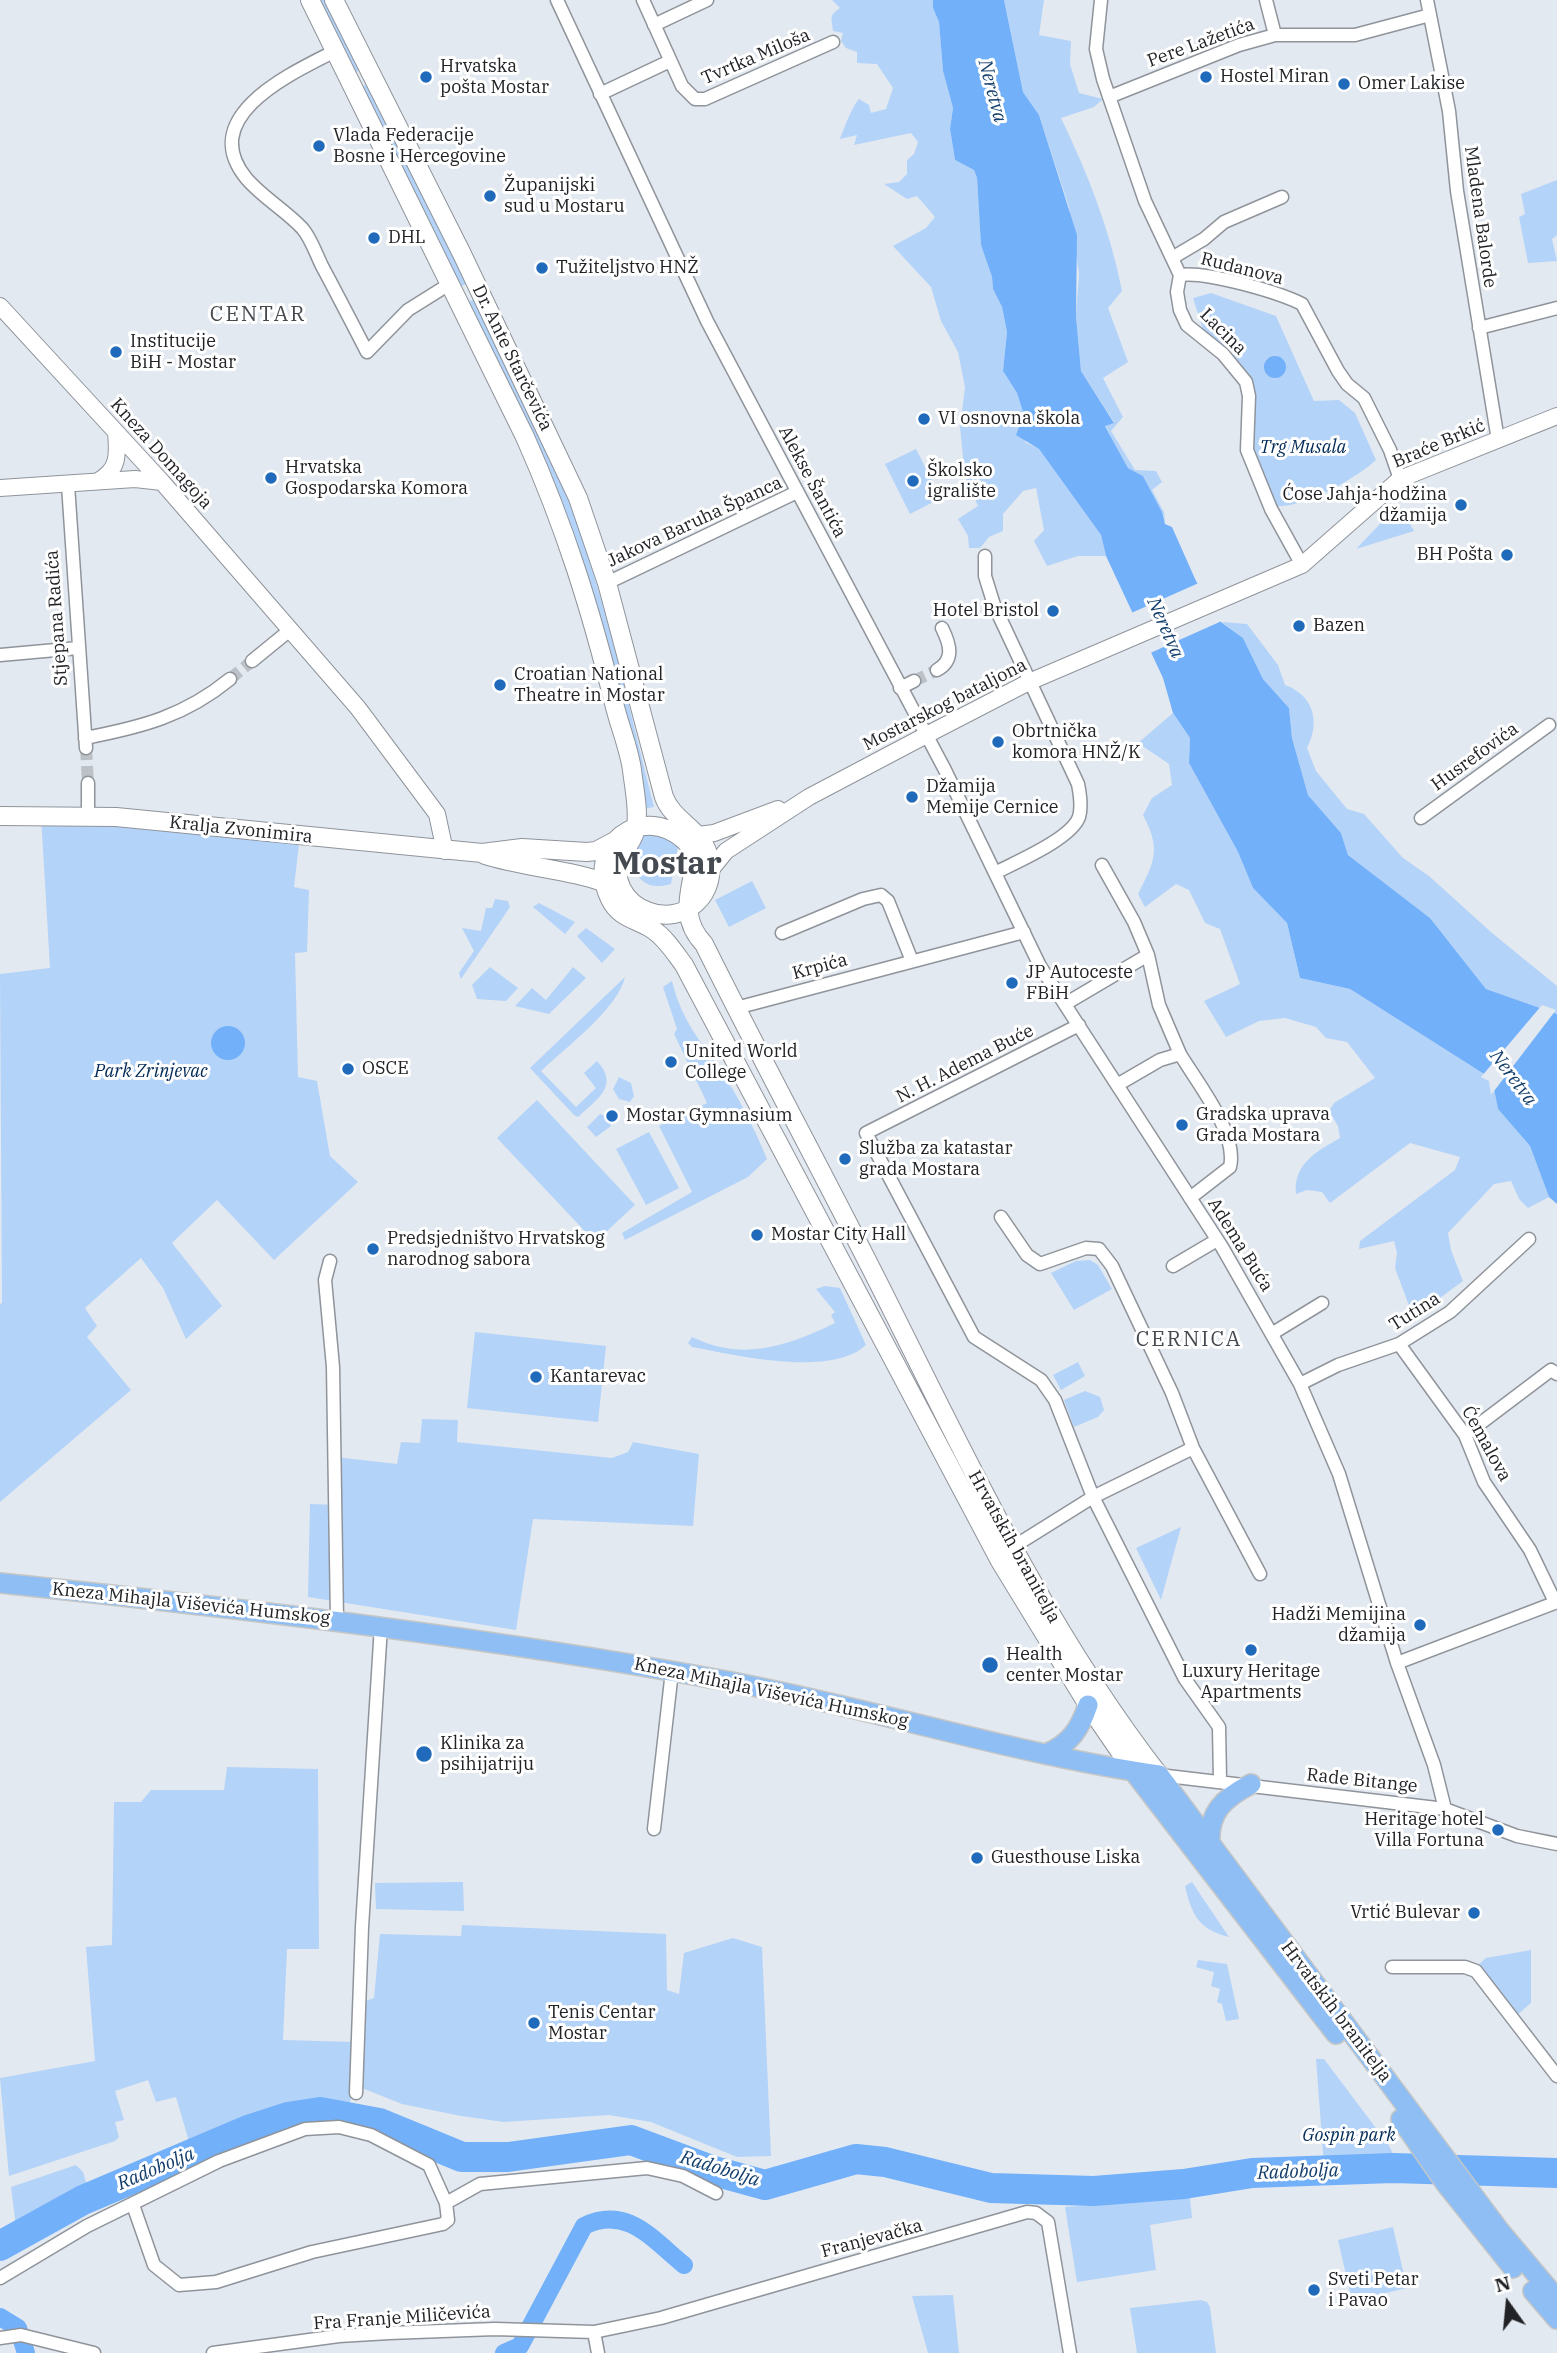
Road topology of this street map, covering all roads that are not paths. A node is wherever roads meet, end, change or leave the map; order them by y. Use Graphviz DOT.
graph roads {
  1 [pos="310,0"];
  2 [pos="334,0"];
  3 [pos="557,0"];
  4 [pos="643,0"];
  5 [pos="707,0"];
  6 [pos="1101,0"];
  7 [pos="1266,0"];
  8 [pos="1427,0"];
  9 [pos="1430,15"];
  10 [pos="654,24"];
  11 [pos="1275,35"];
  12 [pos="833,42"];
  13 [pos="328,54"];
  14 [pos="670,61"];
  15 [pos="600,94"];
  16 [pos="1109,97"];
  17 [pos="1282,197"];
  18 [pos="1172,258"];
  19 [pos="1180,275"];
  20 [pos="451,283"];
  21 [pos="0,306"];
  22 [pos="1557,308"];
  23 [pos="1479,328"];
  24 [pos="1557,416"];
  25 [pos="116,432"];
  26 [pos="1498,440"];
  27 [pos="1400,479"];
  28 [pos="96,482"];
  29 [pos="162,482"];
  30 [pos="68,485"];
  31 [pos="0,488"];
  32 [pos="797,492"];
  33 [pos="985,556"];
  34 [pos="1302,565"];
  35 [pos="607,583"];
  36 [pos="1243,592"];
  37 [pos="942,628"];
  38 [pos="290,630"];
  39 [pos="78,648"];
  40 [pos="0,655"];
  41 [pos="252,661"];
  42 [pos="937,670"];
  43 [pos="230,678"];
  44 [pos="914,681"];
  45 [pos="1029,682"];
  46 [pos="900,688"];
  47 [pos="1549,725"];
  48 [pos="646,734"];
  49 [pos="926,736"];
  50 [pos="88,783"];
  51 [pos="809,797"];
  52 [pos="0,816"];
  53 [pos="88,816"];
  54 [pos="1421,818"];
  55 [pos="673,833"];
  56 [pos="623,834"];
  57 [pos="699,836"];
  58 [pos="445,851"];
  59 [pos="482,853"];
  60 [pos="1102,865"];
  61 [pos="709,872"];
  62 [pos="995,873"];
  63 [pos="604,882"];
  64 [pos="622,889"];
  65 [pos="694,906"];
  66 [pos="653,913"];
  67 [pos="1024,932"];
  68 [pos="782,933"];
  69 [pos="1148,955"];
  70 [pos="912,961"];
  71 [pos="684,965"];
  72 [pos="1065,1003"];
  73 [pos="736,1008"];
  74 [pos="1079,1025"];
  75 [pos="1180,1054"];
  76 [pos="1117,1085"];
  77 [pos="1190,1198"];
  78 [pos="1001,1217"];
  79 [pos="1529,1239"];
  80 [pos="1217,1240"];
  81 [pos="330,1261"];
  82 [pos="1173,1266"];
  83 [pos="1322,1303"];
  84 [pos="1273,1333"];
  85 [pos="1399,1345"];
  86 [pos="1557,1374"];
  87 [pos="1300,1384"];
  88 [pos="1465,1435"];
  89 [pos="1193,1448"];
  90 [pos="1093,1497"];
  91 [pos="1013,1547"];
  92 [pos="1260,1574"];
  93 [pos="0,1583"];
  94 [pos="1556,1602"];
  95 [pos="337,1620"];
  96 [pos="381,1626"];
  97 [pos="1397,1663"];
  98 [pos="672,1671"];
  99 [pos="1088,1705"];
  100 [pos="1046,1754"];
  101 [pos="1134,1772"];
  102 [pos="1159,1775"];
  103 [pos="1220,1780"];
  104 [pos="1251,1784"];
  105 [pos="1445,1809"];
  106 [pos="654,1829"];
  107 [pos="1210,1844"];
  108 [pos="1557,1844"];
  109 [pos="1392,1967"];
  110 [pos="1557,2076"];
  111 [pos="356,2093"];
  112 [pos="1415,2126"];
  113 [pos="1453,2180"];
  114 [pos="716,2193"];
  115 [pos="446,2203"];
  116 [pos="133,2205"];
  117 [pos="0,2278"];
  118 [pos="1557,2300"];
  119 [pos="1557,2319"];
  120 [pos="594,2332"];
  121 [pos="6,2336"];
  122 [pos="94,2353"];
  123 [pos="213,2353"];
  124 [pos="598,2353"];
  125 [pos="1070,2353"];
  1 -- 13 [label="main road"];
  2 -- 35 [label="main road, Dr. Ante Starčevića"];
  3 -- 15 [label="street"];
  4 -- 10 [label="street, Tvrtka Miloša"];
  5 -- 10 [label="street"];
  6 -- 16 [label="street, Lacina"];
  7 -- 11 [label="street"];
  8 -- 9 [label="street, Mladena Balorde"];
  9 -- 11 [label="street, Pere Lažetića"];
  9 -- 23 [label="street, Mladena Balorde"];
  10 -- 14 [label="street, Tvrtka Miloša"];
  11 -- 16 [label="street, Pere Lažetića"];
  12 -- 14 [label="street, Tvrtka Miloša"];
  13 -- 20 [label="main road"];
  13 -- 20 [label="street, Dr. Ante Starčevića"];
  14 -- 15 [label="street"];
  15 -- 32 [label="street, Alekse Šantića"];
  16 -- 18 [label="street, Lacina"];
  17 -- 18 [label="street, Rudanova"];
  18 -- 19 [label="street, Lacina"];
  19 -- 27 [label="street, Rudanova"];
  19 -- 34 [label="street, Lacina"];
  20 -- 56 [label="main road"];
  21 -- 25 [label="street, Kneza Domagoja"];
  22 -- 23 [label="street"];
  23 -- 26 [label="street, Mladena Balorde"];
  24 -- 26 [label="street, Braće Brkić"];
  25 -- 28 [label="street"];
  25 -- 29 [label="street, Kneza Domagoja"];
  26 -- 27 [label="street, Braće Brkić"];
  27 -- 34 [label="street, Braće Brkić"];
  28 -- 29 [label="street"];
  28 -- 30 [label="street"];
  29 -- 38 [label="street, Kneza Domagoja"];
  30 -- 31 [label="street"];
  30 -- 39 [label="street, Stjepana Radića"];
  32 -- 35 [label="street, Jakova Baruha Španca"];
  32 -- 46 [label="street, Alekse Šantića"];
  33 -- 45 [label="street"];
  34 -- 36 [label="street, Braće Brkić"];
  35 -- 48 [label="main road, Dr. Ante Starčevića"];
  36 -- 45 [label="street, Mostarskog bataljona"];
  37 -- 42 [label="street"];
  38 -- 41 [label="street"];
  38 -- 58 [label="street, Kneza Domagoja"];
  39 -- 40 [label="street"];
  39 -- 43 [label="street, Stjepana Radića"];
  44 -- 46 [label="street"];
  45 -- 49 [label="street, Mostarskog bataljona"];
  45 -- 62 [label="street"];
  46 -- 49 [label="street, Alekse Šantića"];
  47 -- 54 [label="street, Husrefovića"];
  48 -- 55 [label="main road, Dr. Ante Starčevića"];
  48 -- 57 [label="main road, Dr. Ante Starčevića"];
  49 -- 51 [label="street, Mostarskog bataljona"];
  49 -- 62 [label="street, Adema Buća"];
  50 -- 53 [label="street"];
  51 -- 57 [label="street, Mostarskog bataljona"];
  51 -- 61 [label="street, Mostarskog bataljona"];
  52 -- 53 [label="main road, Kralja Zvonimira"];
  53 -- 58 [label="main road, Kralja Zvonimira"];
  55 -- 56 [label="main road"];
  55 -- 57 [label="street, Mostarskog bataljona"];
  55 -- 65 [label="main road, Dr. Ante Starčevića"];
  56 -- 59 [label="main road, Kralja Zvonimira"];
  56 -- 63 [label="main road"];
  56 -- 64 [label="main road"];
  57 -- 61 [label="main road"];
  58 -- 59 [label="main road, Kralja Zvonimira"];
  59 -- 63 [label="main road, Kralja Zvonimira"];
  60 -- 69 [label="street"];
  61 -- 65 [label="main road"];
  62 -- 67 [label="street, Adema Buća"];
  63 -- 64 [label="main road, Kralja Zvonimira"];
  63 -- 71 [label="main road"];
  64 -- 66 [label="main road, Kralja Zvonimira"];
  65 -- 66 [label="main road"];
  65 -- 73 [label="main road, Hrvatskih branitelja"];
  66 -- 71 [label="main road"];
  67 -- 70 [label="street, Krpića"];
  67 -- 72 [label="street, Adema Buća"];
  68 -- 70 [label="street"];
  69 -- 72 [label="street"];
  69 -- 75 [label="street"];
  70 -- 73 [label="street, Krpića"];
  71 -- 99 [label="main road"];
  72 -- 74 [label="street, Adema Buća"];
  73 -- 91 [label="main road, Hrvatskih branitelja"];
  74 -- 76 [label="street, Adema Buća"];
  74 -- 90 [label="street, N. H. Adema Buće"];
  75 -- 76 [label="street"];
  75 -- 77 [label="street"];
  76 -- 77 [label="street, Adema Buća"];
  77 -- 80 [label="street, Adema Buća"];
  78 -- 89 [label="street"];
  79 -- 85 [label="street, Tutina"];
  80 -- 82 [label="street"];
  80 -- 84 [label="street, Adema Buća"];
  81 -- 95 [label="street"];
  83 -- 84 [label="street"];
  84 -- 87 [label="street, Adema Buća"];
  85 -- 87 [label="street, Tutina"];
  85 -- 88 [label="street, Ćemalova"];
  86 -- 88 [label="street"];
  87 -- 97 [label="street, Adema Buća"];
  88 -- 94 [label="street, Ćemalova"];
  89 -- 90 [label="street"];
  89 -- 92 [label="street"];
  90 -- 91 [label="street"];
  90 -- 103 [label="street"];
  91 -- 102 [label="main road, Hrvatskih branitelja"];
  93 -- 95 [label="main road, Kneza Mihajla Viševića Humskog"];
  94 -- 97 [label="street"];
  95 -- 96 [label="main road, Kneza Mihajla Viševića Humskog"];
  96 -- 98 [label="main road, Kneza Mihajla Viševića Humskog"];
  96 -- 111 [label="street"];
  97 -- 105 [label="street, Adema Buća"];
  98 -- 100 [label="main road, Kneza Mihajla Viševića Humskog"];
  98 -- 106 [label="street"];
  99 -- 100 [label="main road"];
  99 -- 101 [label="main road"];
  100 -- 101 [label="main road, Kneza Mihajla Viševića Humskog"];
  101 -- 102 [label="main road, Kneza Mihajla Viševića Humskog"];
  101 -- 112 [label="main road"];
  102 -- 103 [label="street, Rade Bitange"];
  102 -- 107 [label="main road, Hrvatskih branitelja"];
  103 -- 104 [label="street, Rade Bitange"];
  104 -- 105 [label="street, Rade Bitange"];
  104 -- 107 [label="main road"];
  105 -- 108 [label="street, Rade Bitange"];
  107 -- 112 [label="main road, Hrvatskih branitelja"];
  109 -- 110 [label="street"];
  112 -- 113 [label="main road"];
  113 -- 118 [label="main road"];
  113 -- 119 [label="main road"];
  114 -- 115 [label="street"];
  115 -- 116 [label="street"];
  115 -- 116 [label="street"];
  116 -- 117 [label="street"];
  120 -- 123 [label="street, Fra Franje Miličevića"];
  120 -- 124 [label="street"];
  120 -- 125 [label="street, Franjevačka"];
  121 -- 122 [label="street"];
}
